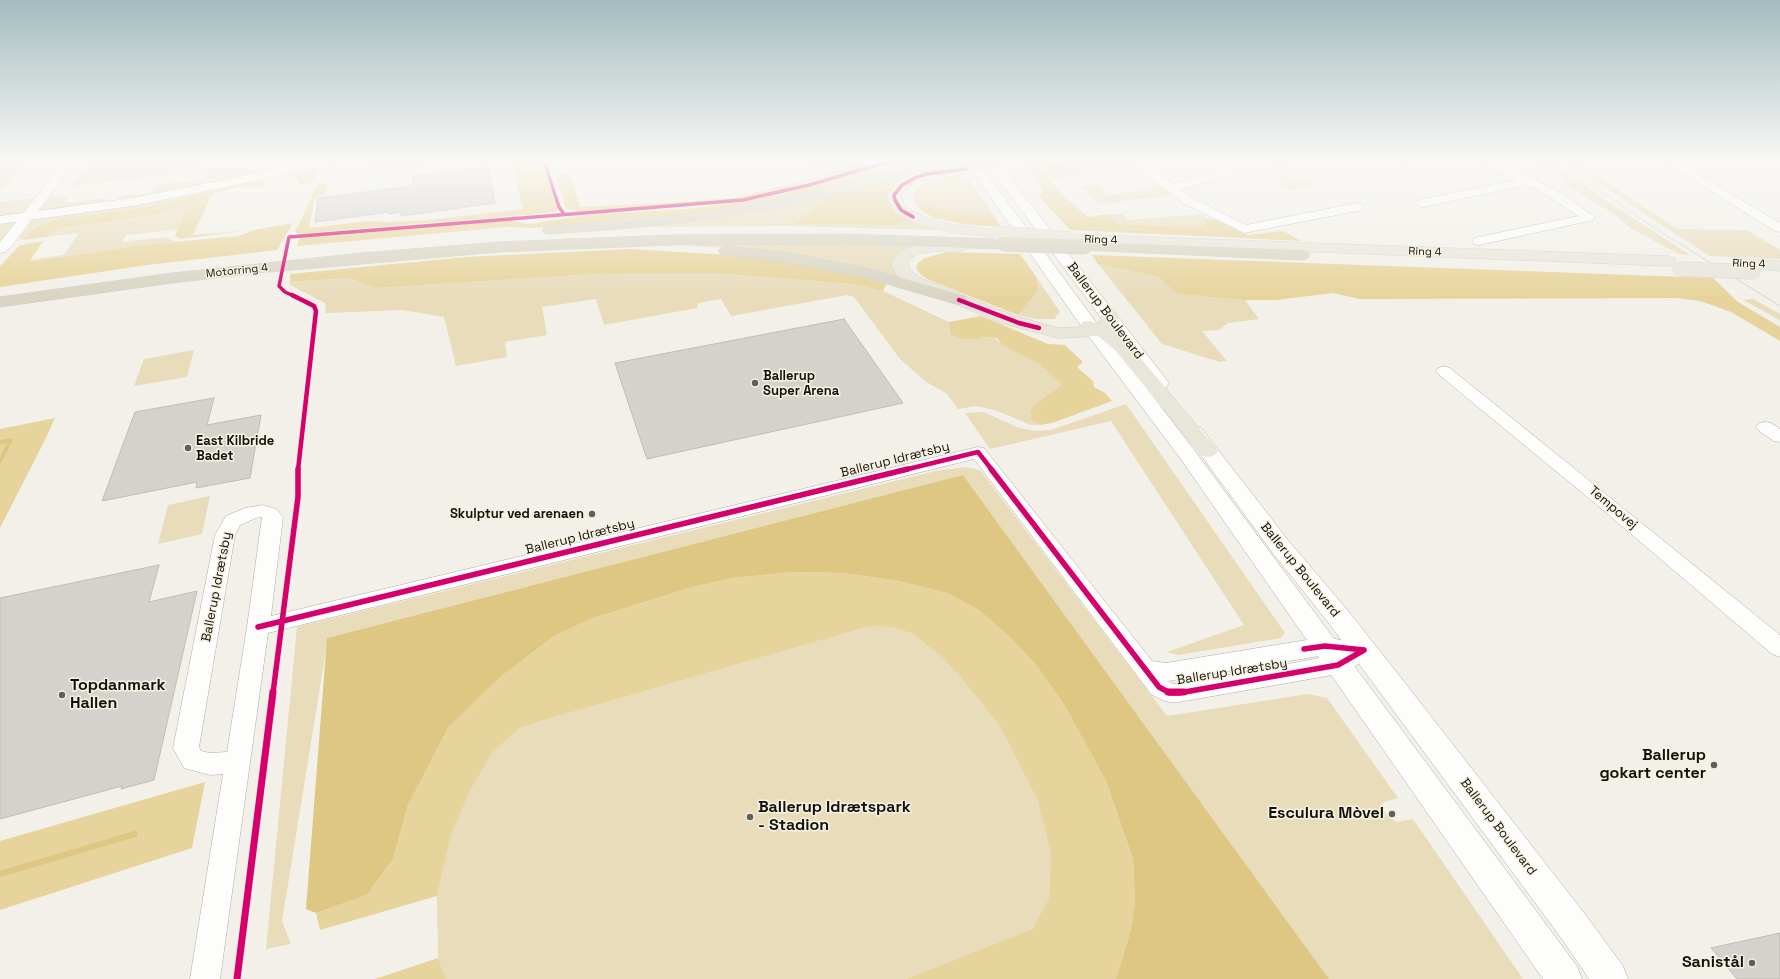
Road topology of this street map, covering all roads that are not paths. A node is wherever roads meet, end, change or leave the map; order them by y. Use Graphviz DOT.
graph roads {
  1 [pos="33,207"];
  2 [pos="99,207"];
  3 [pos="757,207"];
  4 [pos="899,207"];
  5 [pos="1008,207"];
  6 [pos="1021,207"];
  7 [pos="1201,207"];
  8 [pos="1357,207"];
  9 [pos="1573,207"];
  10 [pos="1745,207"];
  11 [pos="25,217"];
  12 [pos="0,220"];
  13 [pos="1780,228"];
  14 [pos="1001,240"];
  15 [pos="1479,241"];
  16 [pos="1080,244"];
  17 [pos="499,247"];
  18 [pos="367,248"];
  19 [pos="0,249"];
  20 [pos="1673,265"];
  21 [pos="1780,266"];
  22 [pos="1748,268"];
  23 [pos="1780,273"];
  24 [pos="0,292"];
  25 [pos="959,300"];
  26 [pos="0,302"];
  27 [pos="1099,326"];
  28 [pos="1444,370"];
  29 [pos="1765,427"];
  30 [pos="1780,436"];
  31 [pos="258,627"];
  32 [pos="1780,648"];
  33 [pos="1364,650"];
  34 [pos="1331,656"];
  35 [pos="238,762"];
  36 [pos="205,979"];
  37 [pos="1564,979"];
  38 [pos="1610,979"];
  1 -- 11 [label="street"];
  2 -- 11 [label="street"];
  3 -- 18 [label="highway"];
  4 -- 14 [label="main road"];
  5 -- 27 [label="street, Ballerup Boulevard"];
  6 -- 27 [label="street, Ballerup Boulevard"];
  7 -- 8 [label="street"];
  9 -- 15 [label="street"];
  10 -- 13 [label="street"];
  11 -- 12 [label="street"];
  11 -- 19 [label="street"];
  14 -- 16 [label="main road"];
  14 -- 16 [label="highway, bridge"];
  14 -- 17 [label="highway"];
  14 -- 18 [label="highway"];
  14 -- 25 [label="main road"];
  16 -- 20 [label="main road, Ring 4"];
  16 -- 20 [label="main road, Ring 4"];
  17 -- 25 [label="highway"];
  17 -- 26 [label="highway, Motorring 4"];
  18 -- 24 [label="highway, Motorring 4"];
  20 -- 22 [label="main road, Ring 4, bridge"];
  21 -- 22 [label="main road, Ring 4"];
  22 -- 23 [label="main road, Ring 4"];
  25 -- 27 [label="main road"];
  27 -- 33 [label="street, Ballerup Boulevard"];
  27 -- 34 [label="street, Ballerup Boulevard"];
  28 -- 32 [label="street, Tempovej"];
  29 -- 30 [label="street"];
  31 -- 34 [label="street, Ballerup Idrætsby"];
  31 -- 35 [label="street, Ballerup Idrætsby"];
  31 -- 35 [label="street, Ballerup Idrætsby"];
  33 -- 34 [label="street, Ballerup Idrætsby"];
  33 -- 38 [label="street, Ballerup Boulevard"];
  34 -- 37 [label="street, Ballerup Boulevard"];
  35 -- 36 [label="street, Ballerup Idrætsby"];
}
